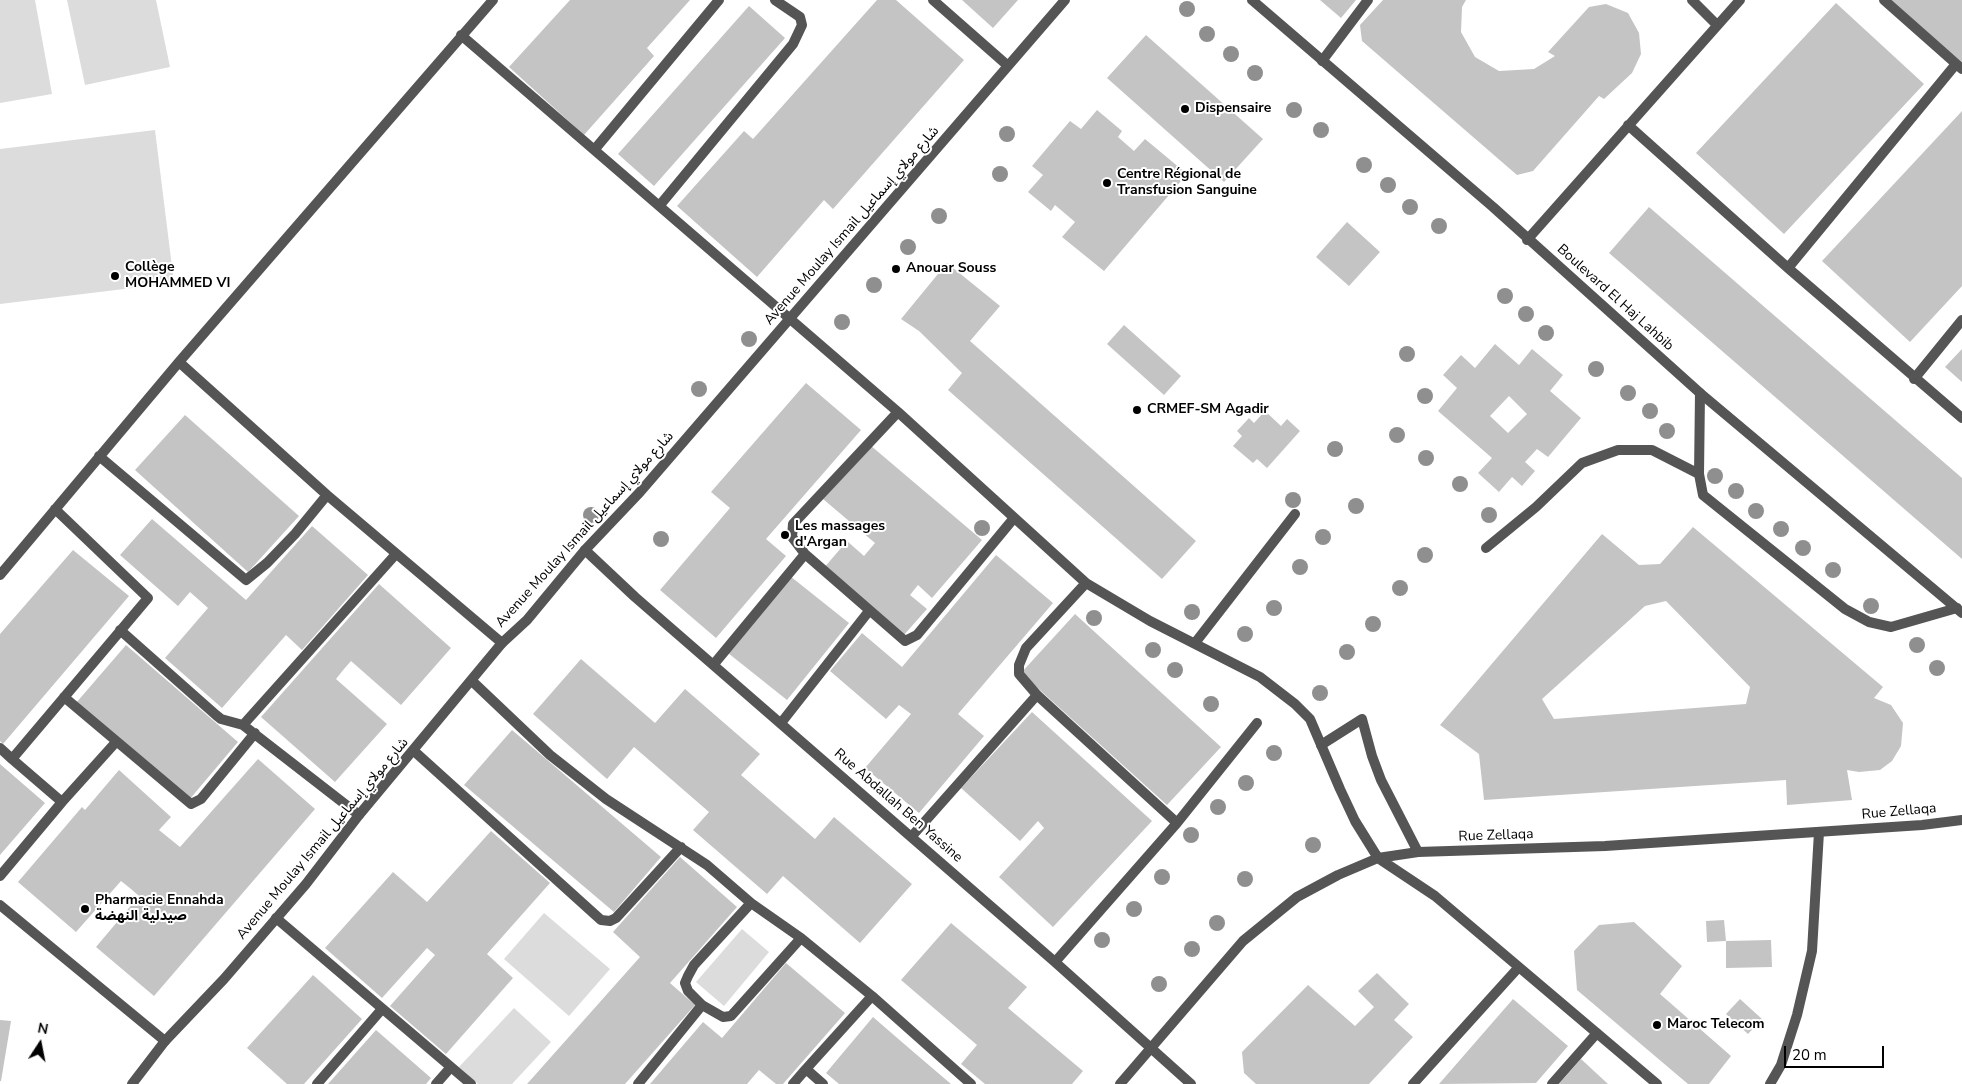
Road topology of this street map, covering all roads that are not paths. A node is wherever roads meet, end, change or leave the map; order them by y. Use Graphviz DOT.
graph roads {
  1 [pos="493,0"];
  2 [pos="719,0"];
  3 [pos="775,0"];
  4 [pos="933,0"];
  5 [pos="1065,0"];
  6 [pos="1252,0"];
  7 [pos="1368,0"];
  8 [pos="1692,0"];
  9 [pos="1740,0"];
  10 [pos="1884,0"];
  11 [pos="1717,25"];
  12 [pos="461,35"];
  13 [pos="1322,61"];
  14 [pos="1008,65"];
  15 [pos="1959,67"];
  16 [pos="1628,126"];
  17 [pos="595,149"];
  18 [pos="660,205"];
  19 [pos="1527,240"];
  20 [pos="1788,268"];
  21 [pos="790,319"];
  22 [pos="1962,320"];
  23 [pos="179,362"];
  24 [pos="1914,378"];
  25 [pos="1700,393"];
  26 [pos="898,412"];
  27 [pos="1962,418"];
  28 [pos="100,456"];
  29 [pos="1699,474"];
  30 [pos="327,495"];
  31 [pos="56,509"];
  32 [pos="1295,514"];
  33 [pos="1014,518"];
  34 [pos="1486,548"];
  35 [pos="585,550"];
  36 [pos="396,554"];
  37 [pos="805,554"];
  38 [pos="0,575"];
  39 [pos="1086,583"];
  40 [pos="869,611"];
  41 [pos="1959,611"];
  42 [pos="120,630"];
  43 [pos="502,643"];
  44 [pos="1195,643"];
  45 [pos="714,664"];
  46 [pos="472,681"];
  47 [pos="1037,695"];
  48 [pos="64,698"];
  49 [pos="781,723"];
  50 [pos="1257,723"];
  51 [pos="243,725"];
  52 [pos="255,734"];
  53 [pos="116,742"];
  54 [pos="1321,745"];
  55 [pos="0,748"];
  56 [pos="414,751"];
  57 [pos="12,759"];
  58 [pos="62,802"];
  59 [pos="359,815"];
  60 [pos="1962,820"];
  61 [pos="1177,823"];
  62 [pos="1819,832"];
  63 [pos="912,836"];
  64 [pos="680,846"];
  65 [pos="1418,852"];
  66 [pos="1378,858"];
  67 [pos="0,876"];
  68 [pos="751,903"];
  69 [pos="0,905"];
  70 [pos="276,918"];
  71 [pos="801,938"];
  72 [pos="1054,962"];
  73 [pos="1518,968"];
  74 [pos="872,996"];
  75 [pos="702,1005"];
  76 [pos="382,1009"];
  77 [pos="1598,1033"];
  78 [pos="165,1041"];
  79 [pos="1150,1048"];
  80 [pos="451,1067"];
  81 [pos="806,1069"];
  82 [pos="132,1084"];
  83 [pos="317,1084"];
  84 [pos="436,1084"];
  85 [pos="471,1084"];
  86 [pos="638,1084"];
  87 [pos="793,1084"];
  88 [pos="824,1084"];
  89 [pos="971,1084"];
  90 [pos="1120,1084"];
  91 [pos="1191,1084"];
  92 [pos="1413,1084"];
  93 [pos="1552,1084"];
  94 [pos="1657,1084"];
  95 [pos="1770,1084"];
  1 -- 12 [label="street"];
  2 -- 17 [label="street"];
  3 -- 18 [label="street"];
  4 -- 14 [label="street"];
  5 -- 14 [label="street, Avenue Moulay Ismail شارع مولاي إسماعيل"];
  6 -- 13 [label="street, Boulevard El Haj Lahbib"];
  7 -- 13 [label="street"];
  8 -- 11 [label="street"];
  9 -- 11 [label="street"];
  10 -- 15 [label="street"];
  11 -- 16 [label="street"];
  12 -- 17 [label="street"];
  12 -- 23 [label="street"];
  13 -- 19 [label="street, Boulevard El Haj Lahbib"];
  14 -- 21 [label="street, Avenue Moulay Ismail شارع مولاي إسماعيل"];
  15 -- 20 [label="street"];
  16 -- 19 [label="street"];
  16 -- 20 [label="street"];
  17 -- 18 [label="street"];
  18 -- 21 [label="street"];
  19 -- 25 [label="street, Boulevard El Haj Lahbib"];
  20 -- 24 [label="street"];
  21 -- 26 [label="street"];
  21 -- 35 [label="street, Avenue Moulay Ismail شارع مولاي إسماعيل"];
  22 -- 24 [label="street"];
  23 -- 28 [label="street"];
  23 -- 30 [label="street"];
  24 -- 27 [label="street"];
  25 -- 29 [label="street"];
  25 -- 41 [label="street, Boulevard El Haj Lahbib"];
  26 -- 33 [label="street"];
  26 -- 37 [label="street"];
  28 -- 30 [label="street"];
  28 -- 31 [label="street"];
  29 -- 34 [label="street"];
  29 -- 41 [label="street"];
  30 -- 36 [label="street"];
  31 -- 38 [label="street"];
  31 -- 42 [label="street"];
  32 -- 44 [label="street"];
  33 -- 39 [label="street"];
  33 -- 40 [label="street"];
  35 -- 43 [label="street, Avenue Moulay Ismail شارع مولاي إسماعيل"];
  35 -- 45 [label="street, Rue Abdallah Ben Yassine"];
  36 -- 43 [label="street"];
  36 -- 51 [label="street"];
  37 -- 40 [label="street"];
  37 -- 45 [label="street"];
  39 -- 44 [label="street"];
  39 -- 47 [label="street"];
  40 -- 49 [label="street"];
  42 -- 48 [label="street"];
  42 -- 51 [label="street"];
  43 -- 46 [label="street, Avenue Moulay Ismail شارع مولاي إسماعيل"];
  44 -- 54 [label="street"];
  45 -- 49 [label="street, Rue Abdallah Ben Yassine"];
  46 -- 56 [label="street, Avenue Moulay Ismail شارع مولاي إسماعيل"];
  46 -- 64 [label="street"];
  47 -- 61 [label="street"];
  47 -- 63 [label="street"];
  48 -- 53 [label="street"];
  48 -- 57 [label="street"];
  49 -- 63 [label="street, Rue Abdallah Ben Yassine"];
  50 -- 61 [label="street"];
  51 -- 52 [label="street"];
  52 -- 53 [label="street"];
  52 -- 59 [label="street"];
  53 -- 58 [label="street"];
  54 -- 65 [label="street"];
  54 -- 66 [label="street"];
  55 -- 57 [label="street"];
  56 -- 59 [label="street, Avenue Moulay Ismail شارع مولاي إسماعيل"];
  56 -- 64 [label="street"];
  57 -- 58 [label="street"];
  58 -- 67 [label="street"];
  59 -- 70 [label="street, Avenue Moulay Ismail شارع مولاي إسماعيل"];
  60 -- 62 [label="street, Rue Zellaqa"];
  61 -- 72 [label="street"];
  62 -- 65 [label="street, Rue Zellaqa"];
  62 -- 95 [label="street"];
  63 -- 72 [label="street, Rue Abdallah Ben Yassine"];
  64 -- 68 [label="street"];
  65 -- 66 [label="street, Rue Zellaqa"];
  66 -- 73 [label="street"];
  66 -- 79 [label="street, Rue Zellaqa"];
  68 -- 71 [label="street"];
  68 -- 75 [label="street"];
  69 -- 78 [label="street"];
  70 -- 76 [label="street"];
  70 -- 78 [label="street, Avenue Moulay Ismail شارع مولاي إسماعيل"];
  71 -- 74 [label="street"];
  71 -- 75 [label="street"];
  72 -- 79 [label="street, Rue Abdallah Ben Yassine"];
  73 -- 77 [label="street"];
  73 -- 92 [label="street"];
  74 -- 81 [label="street"];
  74 -- 89 [label="street"];
  75 -- 86 [label="street"];
  76 -- 80 [label="street"];
  76 -- 83 [label="street"];
  77 -- 93 [label="street"];
  77 -- 94 [label="street"];
  78 -- 82 [label="street, Avenue Moulay Ismail شارع مولاي إسماعيل"];
  79 -- 90 [label="street, Rue Zellaqa"];
  79 -- 91 [label="street, Rue Abdallah Ben Yassine"];
  80 -- 84 [label="street"];
  80 -- 85 [label="street"];
  81 -- 87 [label="street"];
  81 -- 88 [label="street"];
}
